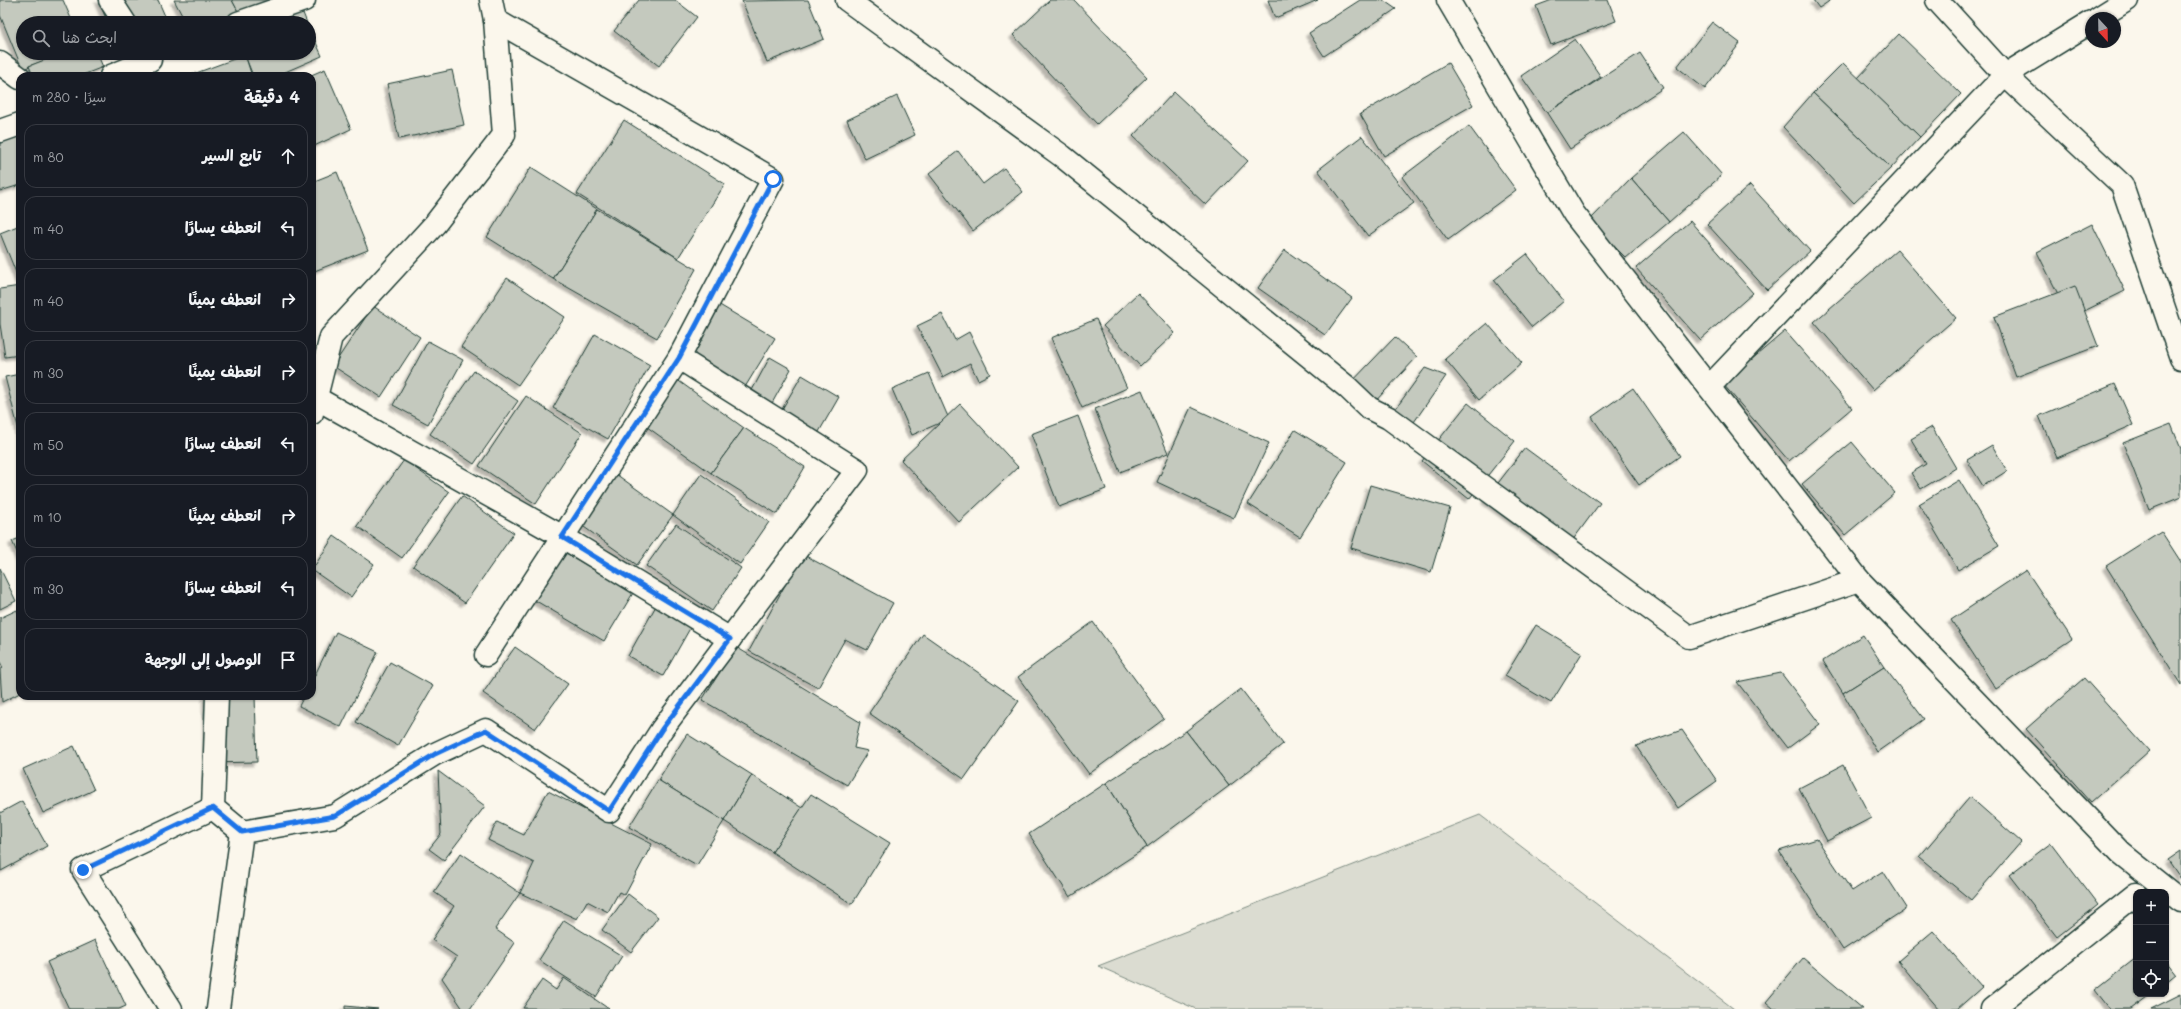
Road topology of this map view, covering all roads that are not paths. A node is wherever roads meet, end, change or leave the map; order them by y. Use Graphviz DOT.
graph roads {
  1 [pos="110,0"];
  2 [pos="304,0"];
  3 [pos="847,0"];
  4 [pos="1448,0"];
  5 [pos="1937,0"];
  6 [pos="2127,0"];
  7 [pos="493,10"];
  8 [pos="2108,12"];
  9 [pos="120,16"];
  10 [pos="258,16"];
  11 [pos="2085,26"];
  12 [pos="142,60"];
  13 [pos="0,63"];
  14 [pos="118,72"];
  15 [pos="16,75"];
  16 [pos="2005,75"];
  17 [pos="16,125"];
  18 [pos="0,131"];
  19 [pos="679,358"];
  20 [pos="2181,358"];
  21 [pos="1709,387"];
  22 [pos="316,398"];
  23 [pos="316,407"];
  24 [pos="562,537"];
  25 [pos="1859,580"];
  26 [pos="730,639"];
  27 [pos="486,655"];
  28 [pos="217,700"];
  29 [pos="213,808"];
  30 [pos="242,832"];
  31 [pos="2146,886"];
  32 [pos="2133,896"];
  33 [pos="2181,901"];
  34 [pos="171,1009"];
  35 [pos="218,1009"];
  36 [pos="1992,1009"];
  1 -- 9 [label="street"];
  2 -- 10 [label="street"];
  3 -- 25 [label="street"];
  4 -- 21 [label="street"];
  5 -- 16 [label="street"];
  6 -- 8 [label="street"];
  7 -- 19 [label="street"];
  7 -- 22 [label="street"];
  11 -- 16 [label="street"];
  12 -- 14 [label="street"];
  13 -- 15 [label="street"];
  16 -- 20 [label="street"];
  16 -- 21 [label="street"];
  17 -- 18 [label="street"];
  19 -- 24 [label="street"];
  19 -- 26 [label="street"];
  21 -- 25 [label="street"];
  23 -- 24 [label="street"];
  24 -- 26 [label="street"];
  24 -- 27 [label="street"];
  25 -- 31 [label="street"];
  26 -- 30 [label="street"];
  28 -- 29 [label="street"];
  29 -- 30 [label="street"];
  29 -- 34 [label="street"];
  30 -- 35 [label="street"];
  31 -- 33 [label="street"];
  32 -- 36 [label="street"];
}
